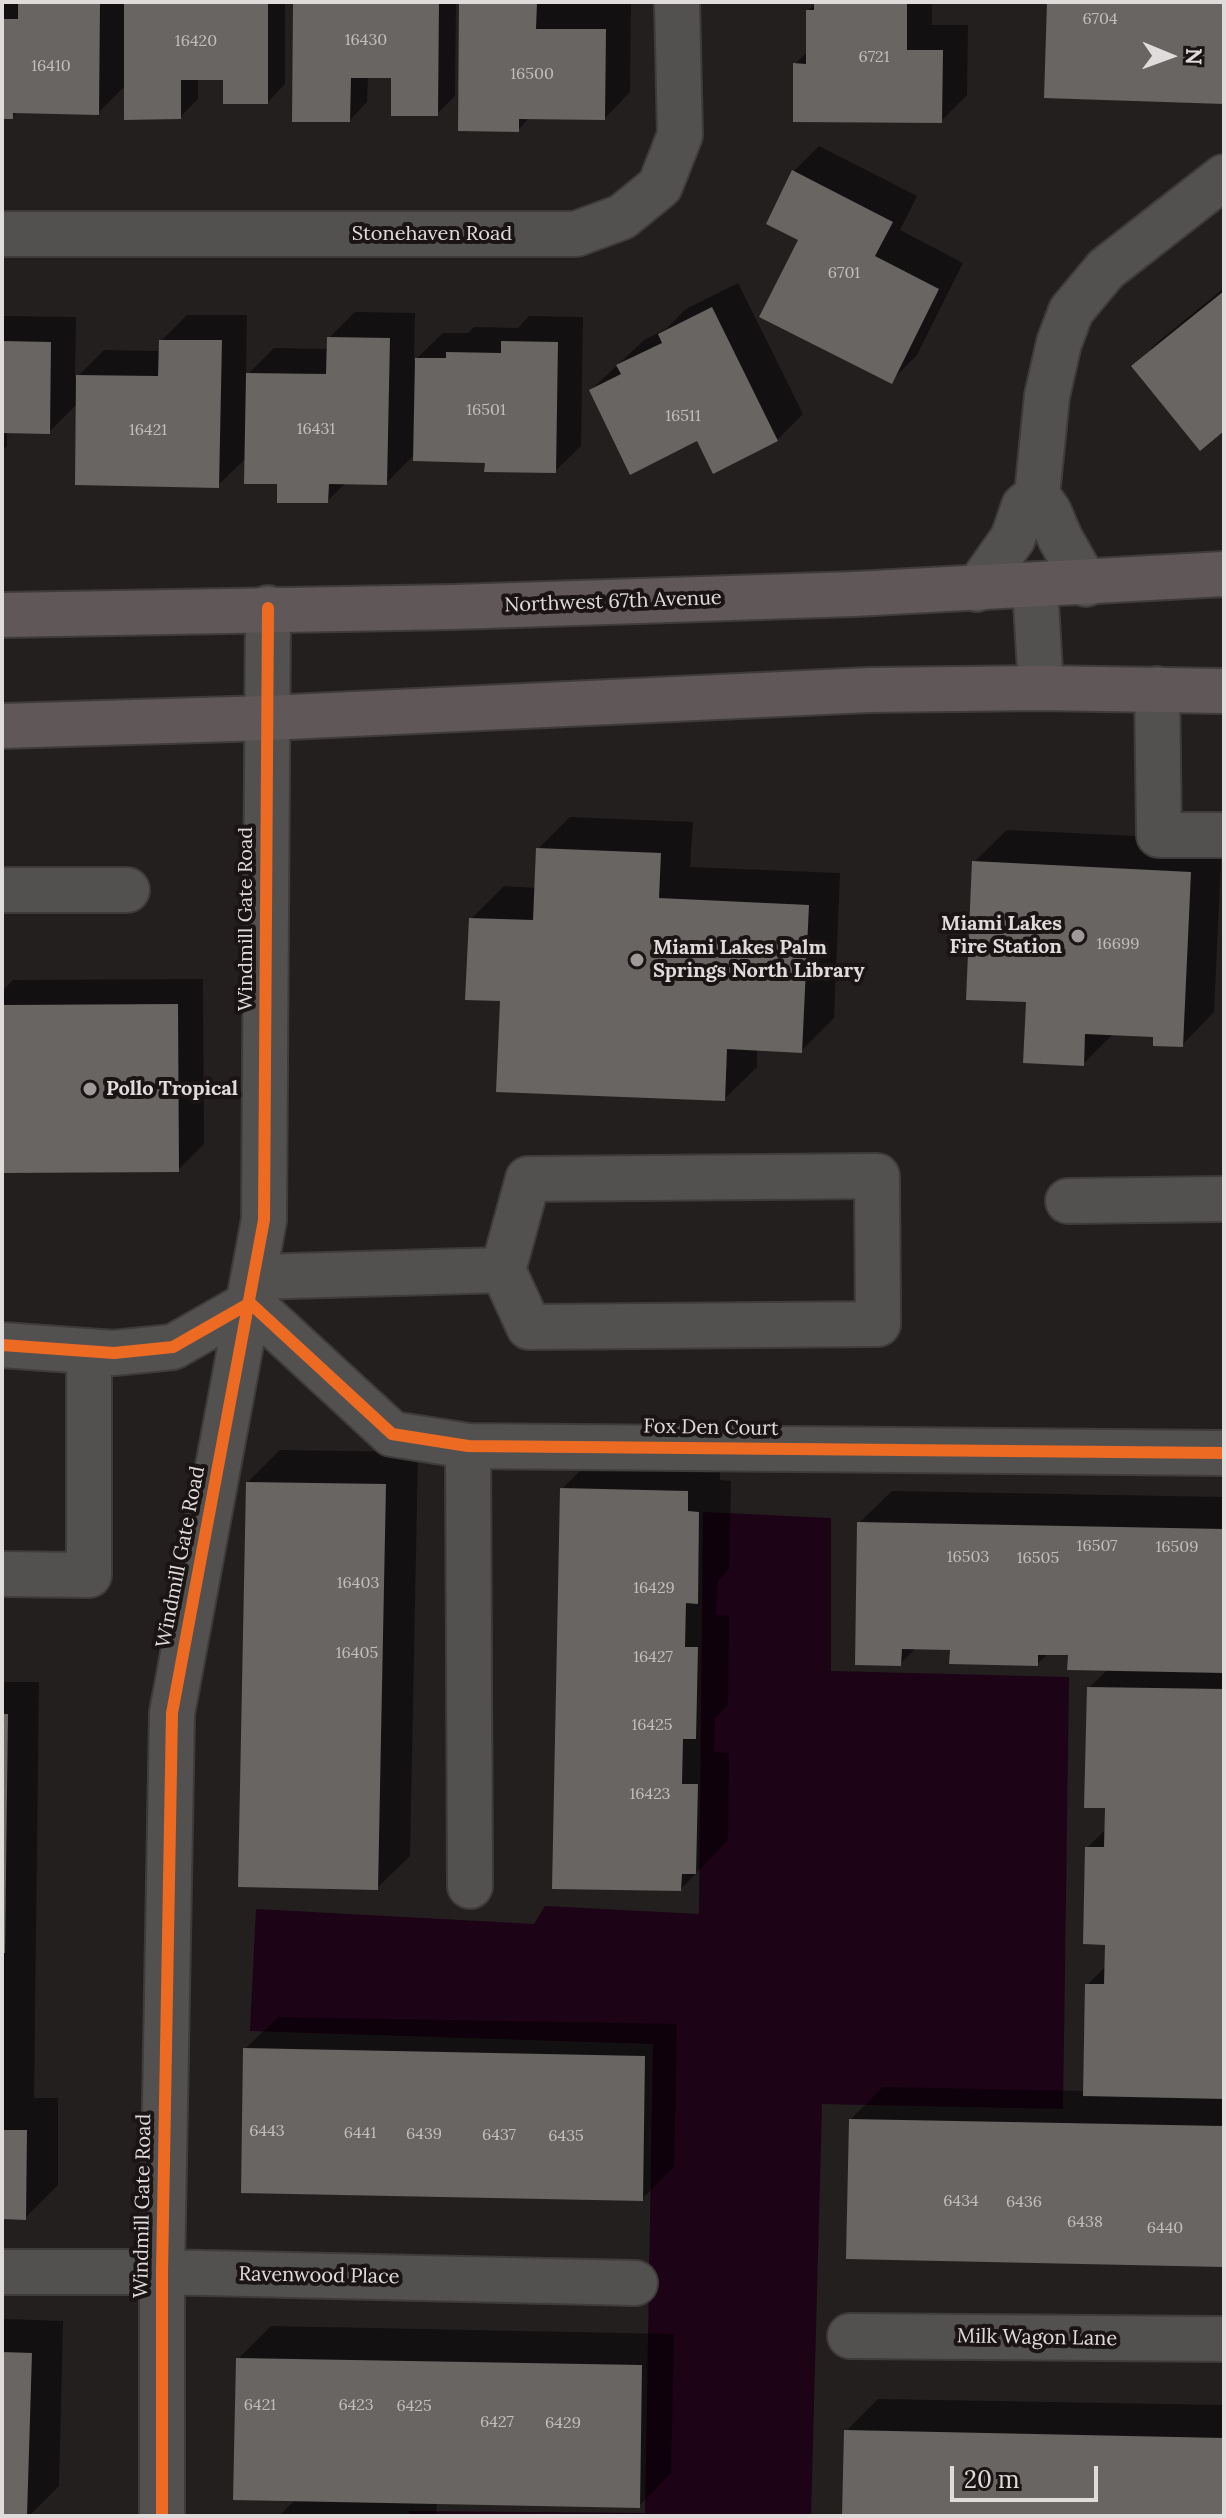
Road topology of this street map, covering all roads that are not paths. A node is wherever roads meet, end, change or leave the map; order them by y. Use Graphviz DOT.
graph roads {
  1 [pos="677,2"];
  2 [pos="1224,177"];
  3 [pos="2,234"];
  4 [pos="1037,495"];
  5 [pos="1224,574"];
  6 [pos="1086,584"];
  7 [pos="1035,587"];
  8 [pos="977,589"];
  9 [pos="268,608"];
  10 [pos="2,615"];
  11 [pos="1041,688"];
  12 [pos="1157,689"];
  13 [pos="1224,691"];
  14 [pos="267,718"];
  15 [pos="2,726"];
  16 [pos="1224,835"];
  17 [pos="2,890"];
  18 [pos="127,890"];
  19 [pos="1224,1199"];
  20 [pos="1068,1201"];
  21 [pos="503,1270"];
  22 [pos="252,1290"];
  23 [pos="2,1345"];
  24 [pos="89,1351"];
  25 [pos="468,1446"];
  26 [pos="1224,1453"];
  27 [pos="2,1574"];
  28 [pos="470,1886"];
  29 [pos="2,2272"];
  30 [pos="162,2272"];
  31 [pos="635,2283"];
  32 [pos="850,2336"];
  33 [pos="1224,2339"];
  34 [pos="162,2516"];
  1 -- 3 [label="street, Stonehaven Road"];
  2 -- 4 [label="street"];
  4 -- 6 [label="street"];
  4 -- 8 [label="street"];
  5 -- 6 [label="main road, Northwest 67th Avenue"];
  6 -- 7 [label="main road, Northwest 67th Avenue"];
  7 -- 8 [label="main road, Northwest 67th Avenue"];
  7 -- 11 [label="street"];
  8 -- 9 [label="main road, Northwest 67th Avenue"];
  9 -- 10 [label="main road, Northwest 67th Avenue"];
  9 -- 14 [label="street, Windmill Gate Road"];
  11 -- 12 [label="main road"];
  11 -- 14 [label="main road"];
  12 -- 13 [label="main road"];
  12 -- 16 [label="street"];
  14 -- 15 [label="main road"];
  14 -- 22 [label="street, Windmill Gate Road"];
  17 -- 18 [label="street"];
  19 -- 20 [label="street"];
  21 -- 21 [label="street"];
  21 -- 22 [label="street"];
  22 -- 24 [label="street"];
  22 -- 25 [label="street, Fox Den Court"];
  22 -- 30 [label="street, Windmill Gate Road"];
  23 -- 24 [label="street"];
  24 -- 27 [label="street"];
  25 -- 26 [label="street, Fox Den Court"];
  25 -- 28 [label="street"];
  29 -- 30 [label="street, Ravenwood Place"];
  30 -- 31 [label="street, Ravenwood Place"];
  30 -- 34 [label="street, Windmill Gate Road"];
  32 -- 33 [label="street, Milk Wagon Lane"];
}
